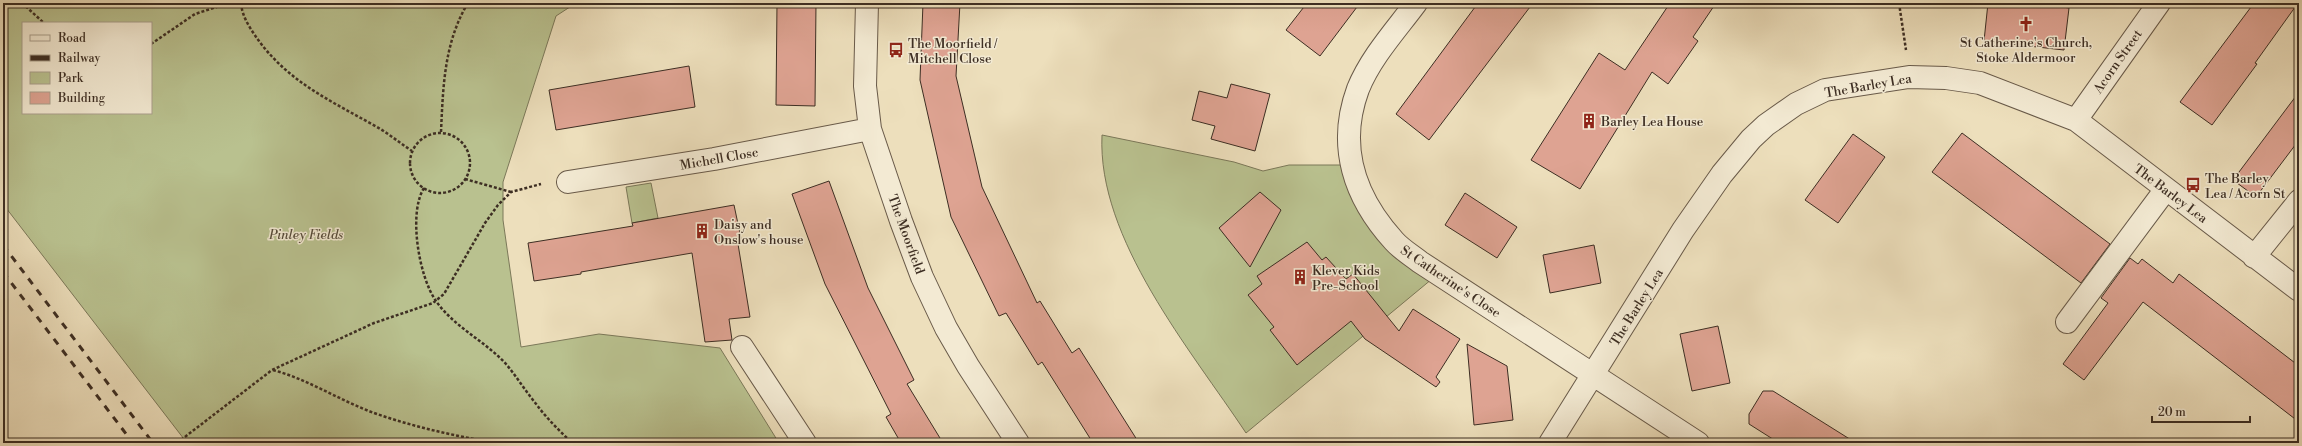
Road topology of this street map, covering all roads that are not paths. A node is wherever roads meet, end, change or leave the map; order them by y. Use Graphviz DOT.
graph roads {
  1 [pos="867,3"];
  2 [pos="1416,3"];
  3 [pos="2159,3"];
  4 [pos="2076,120"];
  5 [pos="870,129"];
  6 [pos="568,182"];
  7 [pos="2166,189"];
  8 [pos="2299,201"];
  9 [pos="2254,257"];
  10 [pos="2299,290"];
  11 [pos="2066,322"];
  12 [pos="742,347"];
  13 [pos="1592,375"];
  14 [pos="1015,442"];
  15 [pos="805,443"];
  16 [pos="1550,443"];
  17 [pos="1698,443"];
  1 -- 5 [label="street, The Moorfield"];
  2 -- 13 [label="street, St Catherine's Close"];
  3 -- 4 [label="street, Acorn Street"];
  4 -- 7 [label="street, The Barley Lea"];
  4 -- 13 [label="street, The Barley Lea"];
  5 -- 6 [label="street, Michell Close"];
  5 -- 14 [label="street, The Moorfield"];
  7 -- 9 [label="street, The Barley Lea"];
  7 -- 11 [label="street"];
  8 -- 9 [label="street"];
  9 -- 10 [label="street, The Barley Lea"];
  12 -- 15 [label="street"];
  13 -- 16 [label="street, The Barley Lea"];
  13 -- 17 [label="street, St Catherine's Close"];
}
